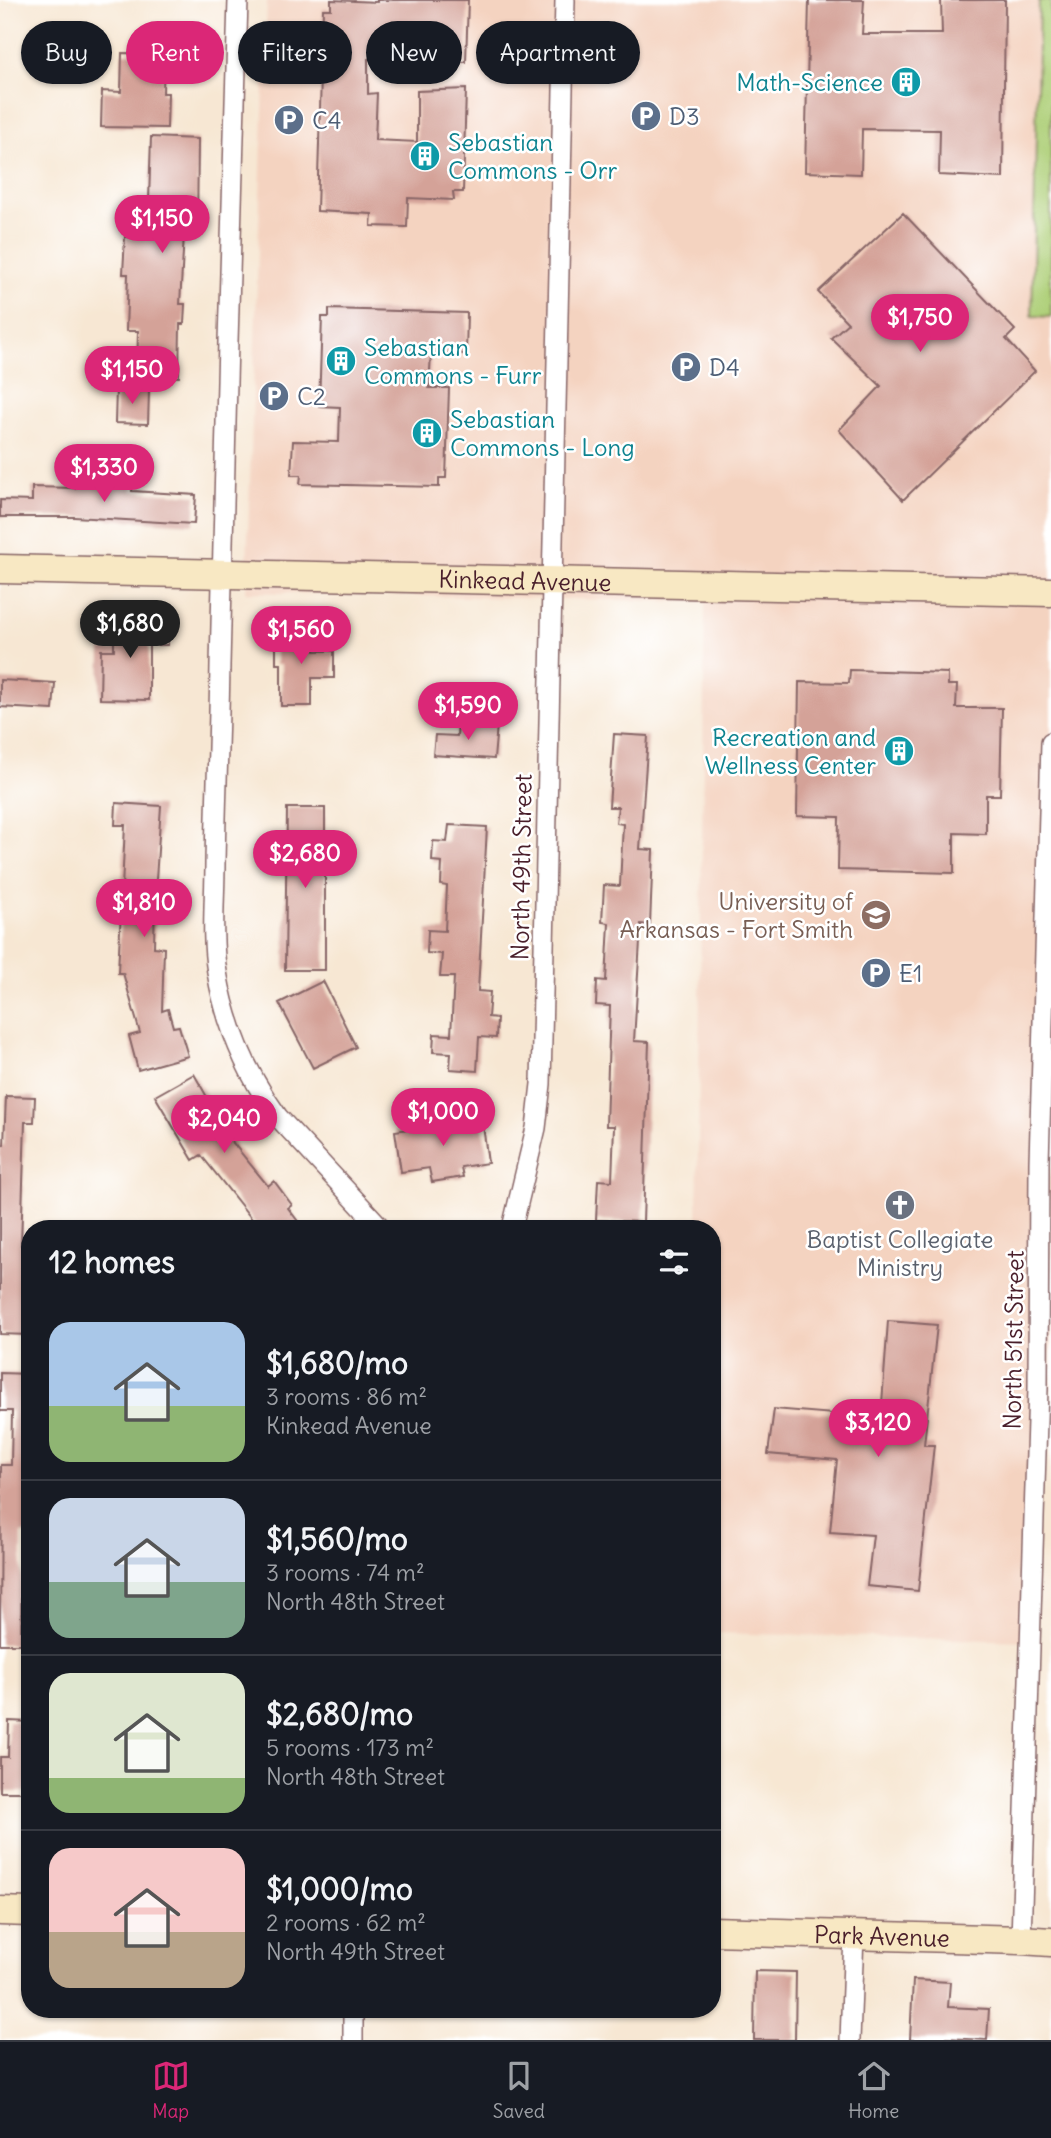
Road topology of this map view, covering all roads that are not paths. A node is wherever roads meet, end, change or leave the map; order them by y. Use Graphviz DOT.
graph roads {
  1 [pos="238,0"];
  2 [pos="565,0"];
  3 [pos="0,569"];
  4 [pos="222,574"];
  5 [pos="551,580"];
  6 [pos="1051,592"];
  7 [pos="1051,742"];
  8 [pos="374,1220"];
  9 [pos="514,1220"];
  10 [pos="0,1912"];
  11 [pos="21,1912"];
  12 [pos="721,1931"];
  13 [pos="854,1935"];
  14 [pos="1021,1940"];
  15 [pos="1051,1942"];
  16 [pos="353,2018"];
  17 [pos="353,2040"];
  18 [pos="850,2040"];
  1 -- 4 [label="street"];
  2 -- 5 [label="street, North 49th Street"];
  3 -- 4 [label="street, Kinkead Avenue"];
  4 -- 5 [label="street, Kinkead Avenue"];
  4 -- 8 [label="street"];
  5 -- 6 [label="street, Kinkead Avenue"];
  5 -- 9 [label="street, North 49th Street"];
  7 -- 14 [label="street, North 51st Street"];
  10 -- 11 [label="street"];
  12 -- 13 [label="street, Park Avenue"];
  13 -- 14 [label="street, Park Avenue"];
  13 -- 18 [label="street"];
  14 -- 15 [label="street, Park Avenue"];
  16 -- 17 [label="street"];
}
